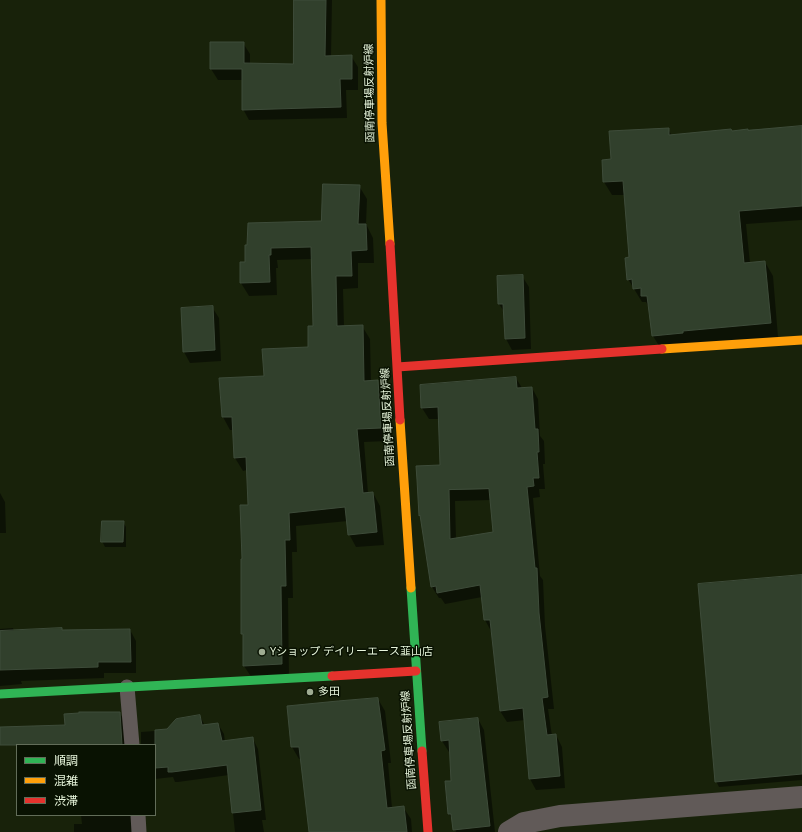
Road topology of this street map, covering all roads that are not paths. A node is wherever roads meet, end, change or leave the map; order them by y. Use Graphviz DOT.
graph roads {
  1 [pos="381,0"];
  2 [pos="802,340"];
  3 [pos="397,367"];
  4 [pos="416,671"];
  5 [pos="127,687"];
  6 [pos="0,694"];
  7 [pos="132,744"];
  8 [pos="802,797"];
  9 [pos="138,816"];
  10 [pos="139,832"];
  11 [pos="428,832"];
  12 [pos="509,832"];
  1 -- 3 [label="main road, 函南停車場反射炉線"];
  2 -- 3 [label="main road"];
  3 -- 4 [label="main road, 函南停車場反射炉線"];
  4 -- 5 [label="main road"];
  4 -- 11 [label="main road, 函南停車場反射炉線"];
  5 -- 6 [label="main road"];
  5 -- 7 [label="lane"];
  8 -- 12 [label="street"];
  9 -- 10 [label="lane"];
}
